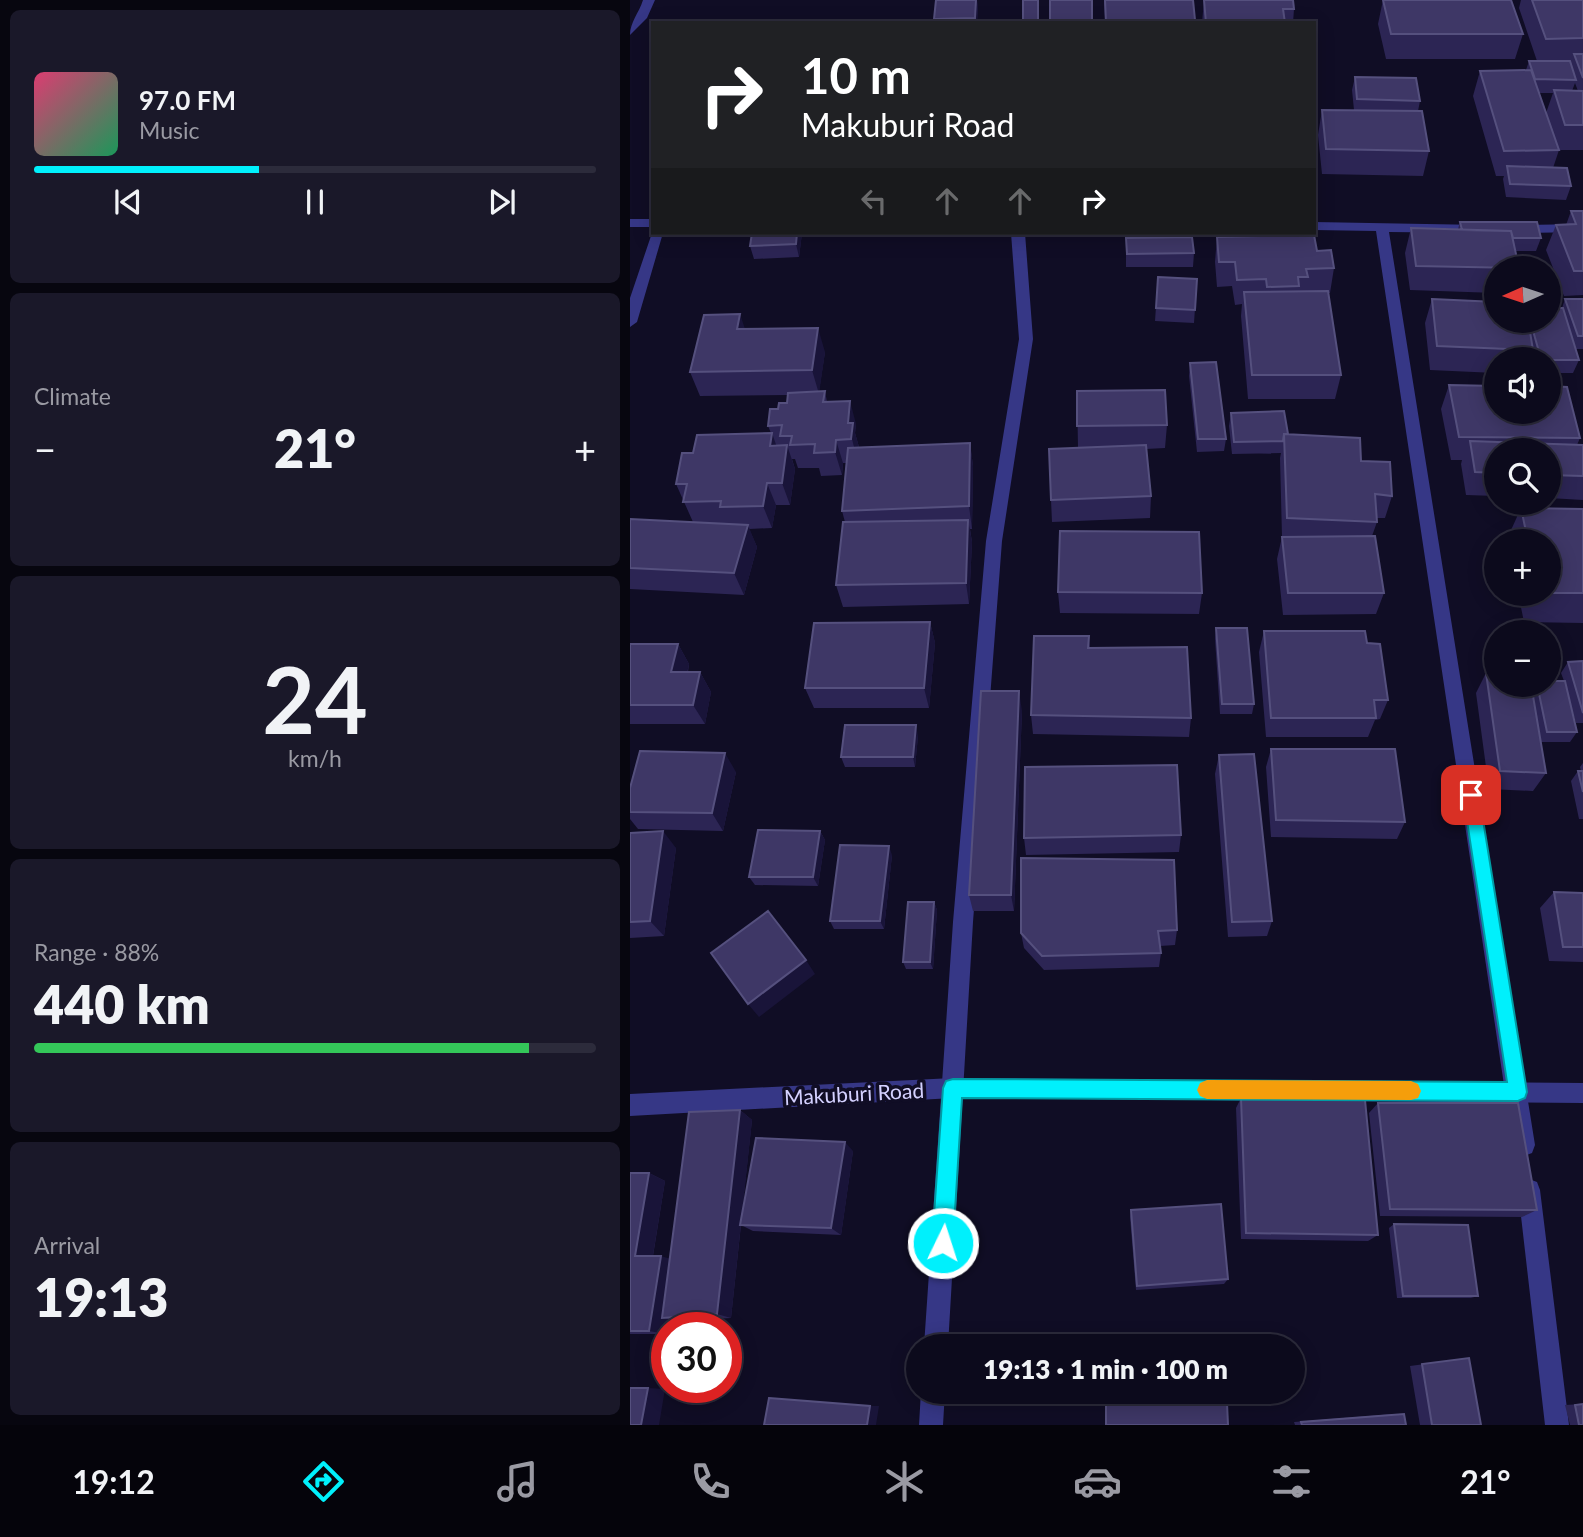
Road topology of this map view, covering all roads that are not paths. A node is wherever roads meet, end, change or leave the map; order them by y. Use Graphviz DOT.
graph roads {
  1 [pos="649,0"];
  2 [pos="630,32"];
  3 [pos="630,223"];
  4 [pos="651,223"];
  5 [pos="1316,226"];
  6 [pos="1382,229"];
  7 [pos="1583,229"];
  8 [pos="655,235"];
  9 [pos="1018,235"];
  10 [pos="630,322"];
  11 [pos="953,1088"];
  12 [pos="1518,1092"];
  13 [pos="1583,1093"];
  14 [pos="630,1105"];
  15 [pos="937,1334"];
  16 [pos="932,1404"];
  17 [pos="931,1425"];
  18 [pos="1557,1425"];
  1 -- 2 [label="street"];
  3 -- 4 [label="street"];
  5 -- 6 [label="street"];
  6 -- 7 [label="street"];
  6 -- 12 [label="street"];
  8 -- 10 [label="street"];
  9 -- 11 [label="street"];
  11 -- 12 [label="street, Makuburi Road"];
  11 -- 14 [label="street, Makuburi Road"];
  11 -- 15 [label="street"];
  12 -- 13 [label="street, Makuburi Road"];
  12 -- 18 [label="street"];
  16 -- 17 [label="street"];
}
